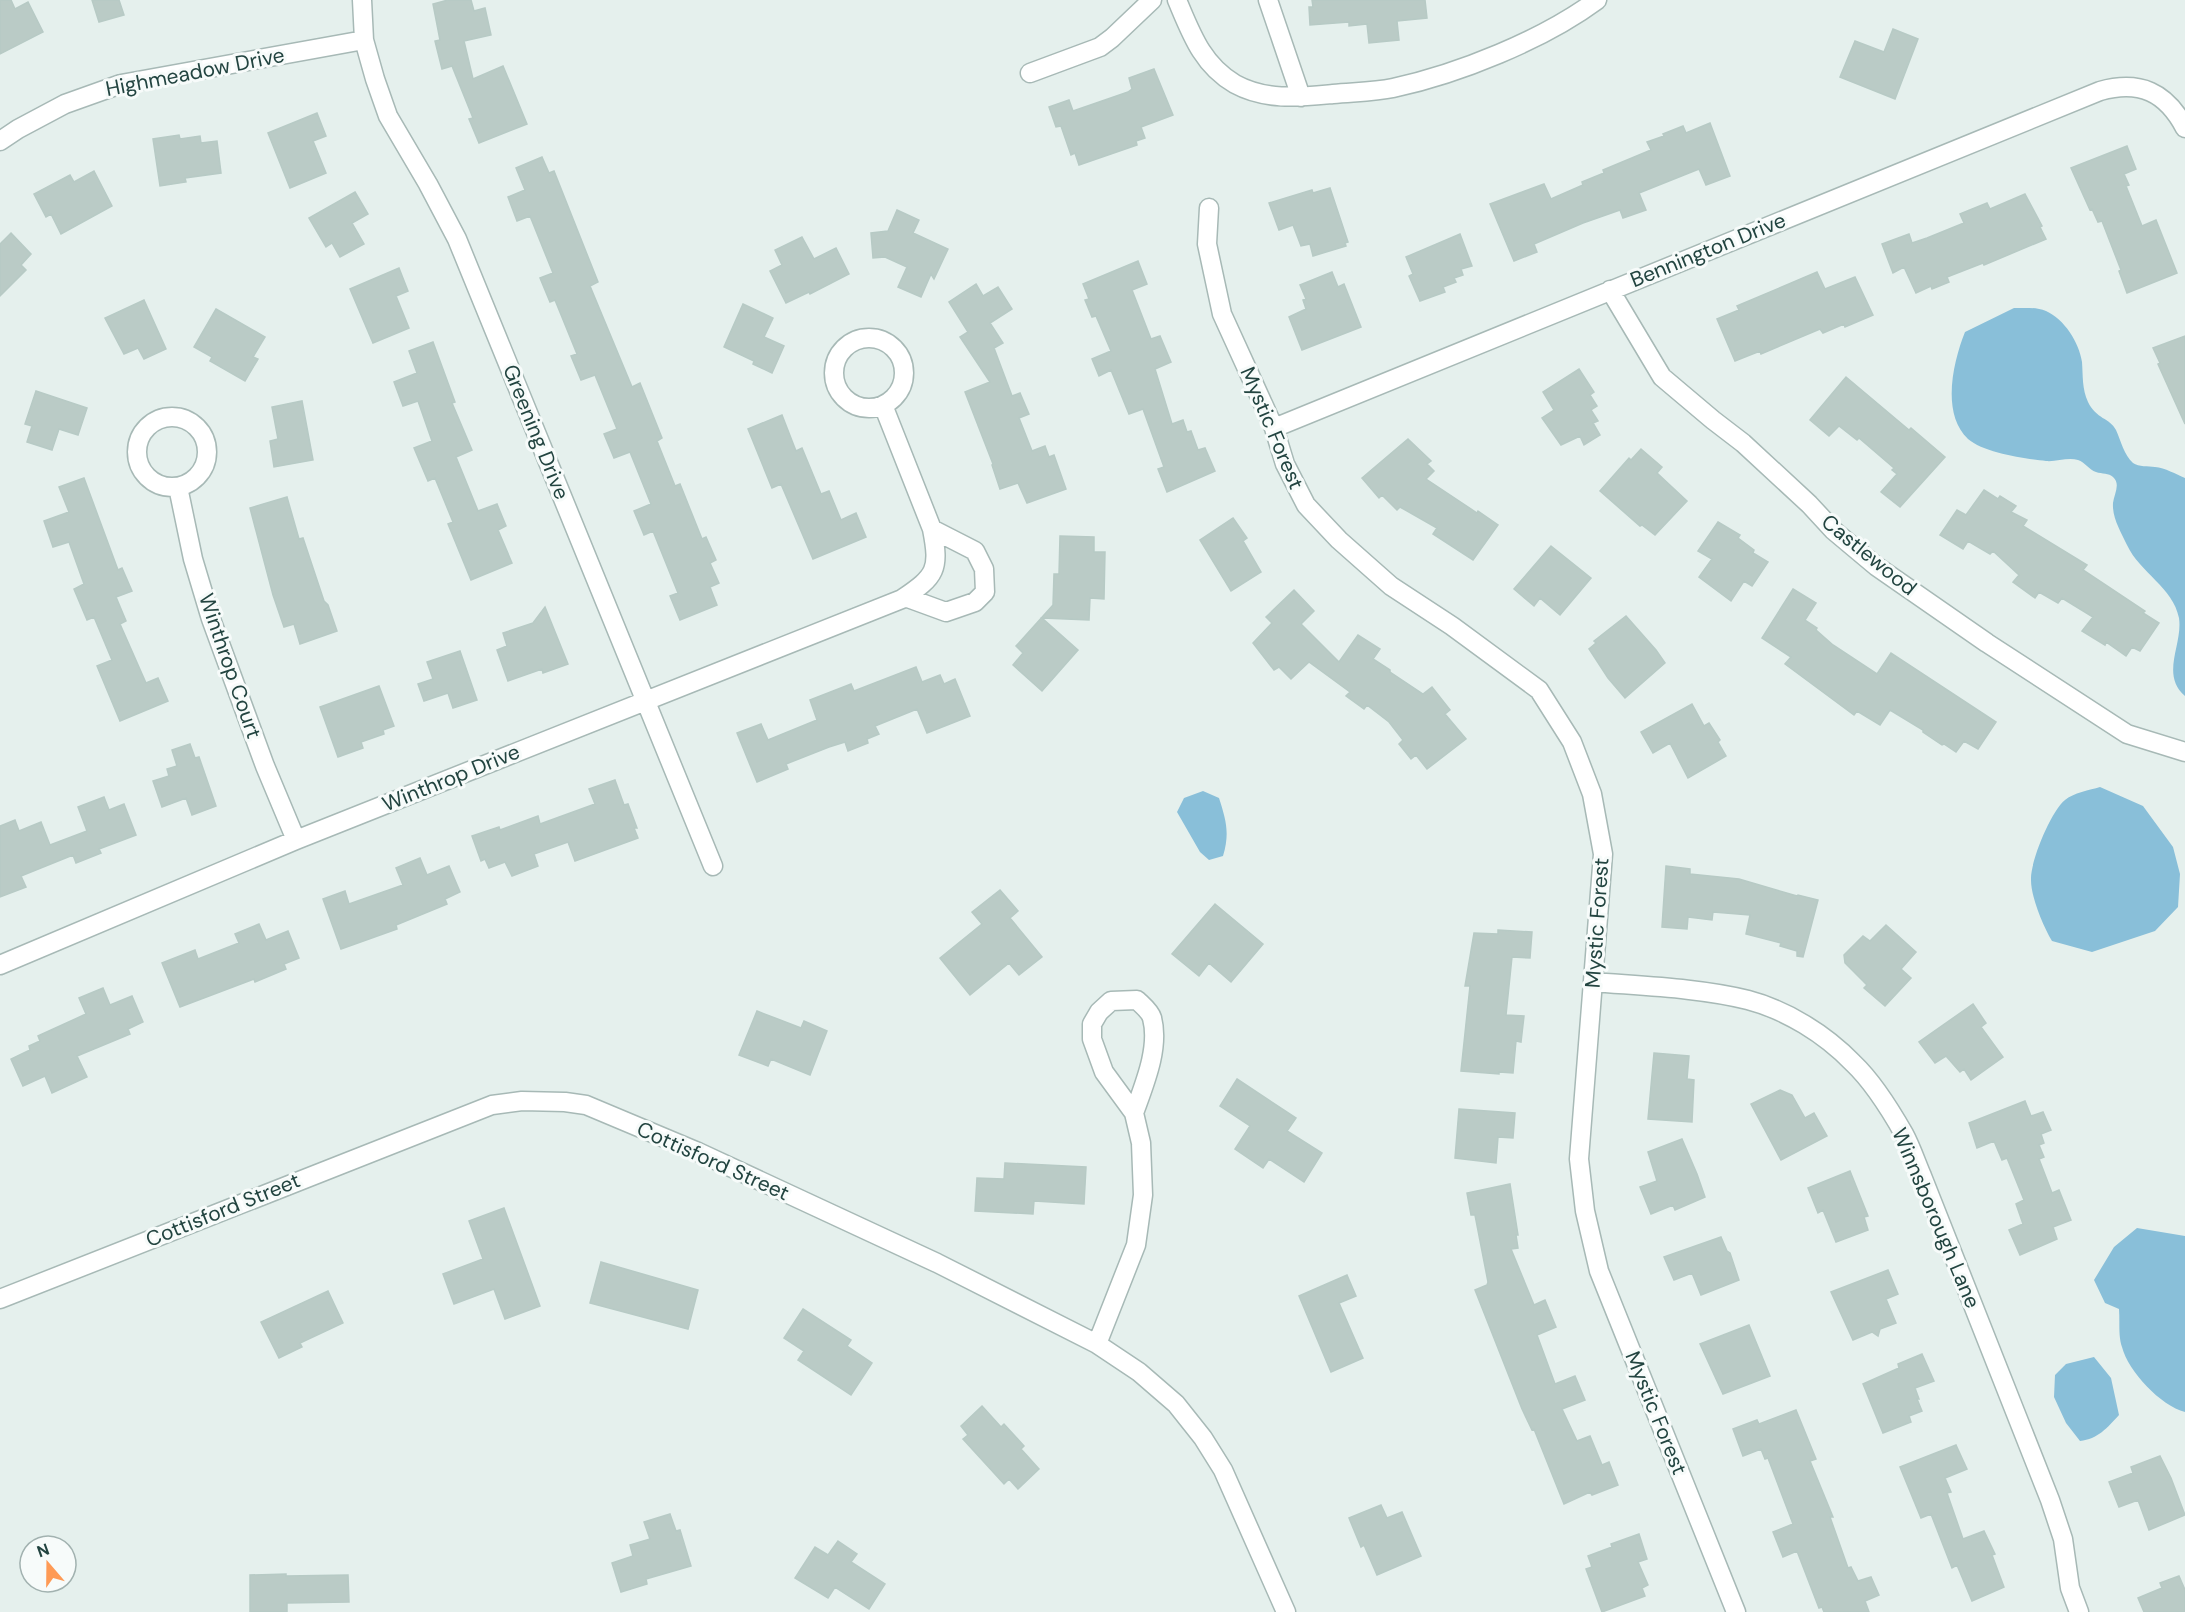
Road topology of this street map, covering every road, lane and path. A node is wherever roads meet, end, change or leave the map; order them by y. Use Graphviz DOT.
graph roads {
  1 [pos="362,0"];
  2 [pos="1177,0"];
  3 [pos="1268,0"];
  4 [pos="1597,0"];
  5 [pos="1146,2"];
  6 [pos="364,40"];
  7 [pos="1030,74"];
  8 [pos="1300,97"];
  9 [pos="2185,128"];
  10 [pos="0,141"];
  11 [pos="1209,208"];
  12 [pos="1610,290"];
  13 [pos="882,405"];
  14 [pos="1274,428"];
  15 [pos="178,487"];
  16 [pos="932,529"];
  17 [pos="905,597"];
  18 [pos="645,700"];
  19 [pos="2185,752"];
  20 [pos="296,840"];
  21 [pos="712,866"];
  22 [pos="0,965"];
  23 [pos="1593,982"];
  24 [pos="1134,1113"];
  25 [pos="0,1299"];
  26 [pos="1097,1344"];
  27 [pos="1287,1612"];
  28 [pos="1736,1612"];
  29 [pos="2079,1612"];
  1 -- 6 [label="street, Greening Drive"];
  2 -- 8 [label="street"];
  3 -- 8 [label="street"];
  4 -- 8 [label="street"];
  5 -- 7 [label="street"];
  6 -- 10 [label="street, Highmeadow Drive"];
  6 -- 18 [label="street, Greening Drive"];
  9 -- 12 [label="street, Bennington Drive"];
  11 -- 14 [label="street, Mystic Forest"];
  12 -- 14 [label="street, Bennington Drive"];
  12 -- 19 [label="street, Castlewood"];
  13 -- 16 [label="street"];
  14 -- 23 [label="street, Mystic Forest"];
  15 -- 20 [label="street, Winthrop Court"];
  16 -- 17 [label="street, Winthrop Drive"];
  16 -- 17 [label="street"];
  17 -- 18 [label="street, Winthrop Drive"];
  18 -- 20 [label="street, Winthrop Drive"];
  18 -- 21 [label="street, Greening Drive"];
  20 -- 22 [label="street, Winthrop Drive"];
  23 -- 28 [label="street, Mystic Forest"];
  23 -- 29 [label="street, Winnsborough Lane"];
  24 -- 24 [label="street"];
  24 -- 26 [label="street"];
  25 -- 26 [label="street, Cottisford Street"];
  26 -- 27 [label="street, Cottisford Street"];
}
